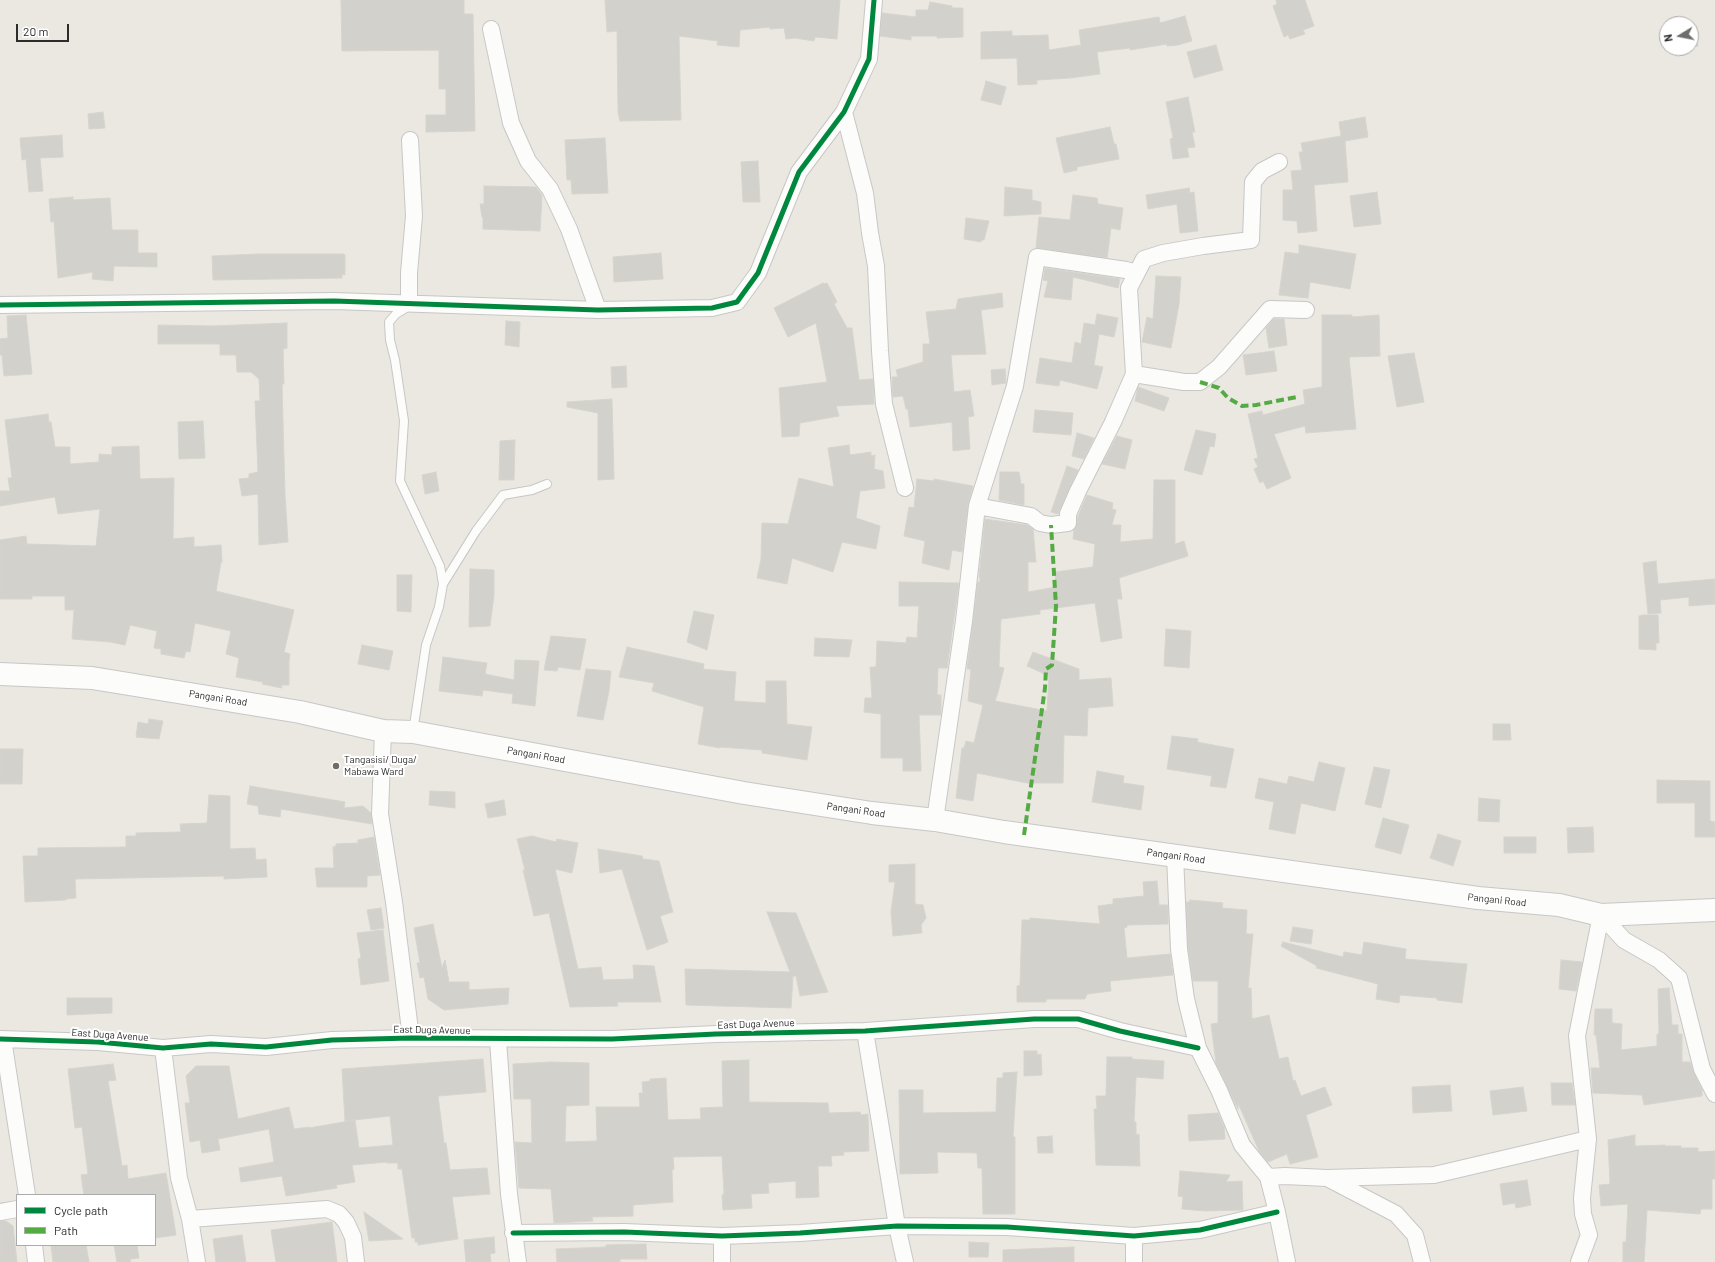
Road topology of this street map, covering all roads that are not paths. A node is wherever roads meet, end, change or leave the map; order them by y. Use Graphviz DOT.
graph roads {
  1 [pos="874,0"];
  2 [pos="491,29"];
  3 [pos="844,112"];
  4 [pos="410,140"];
  5 [pos="1279,162"];
  6 [pos="1136,274"];
  7 [pos="409,303"];
  8 [pos="0,305"];
  9 [pos="598,310"];
  10 [pos="1306,310"];
  11 [pos="1134,374"];
  12 [pos="547,484"];
  13 [pos="905,488"];
  14 [pos="977,506"];
  15 [pos="443,584"];
  16 [pos="0,674"];
  17 [pos="383,731"];
  18 [pos="413,732"];
  19 [pos="935,820"];
  20 [pos="1175,856"];
  21 [pos="1715,910"];
  22 [pos="1601,915"];
  23 [pos="865,1031"];
  24 [pos="411,1038"];
  25 [pos="2,1039"];
  26 [pos="498,1040"];
  27 [pos="163,1048"];
  28 [pos="1198,1048"];
  29 [pos="1715,1094"];
  30 [pos="1588,1139"];
  31 [pos="1268,1177"];
  32 [pos="1327,1178"];
  33 [pos="27,1194"];
  34 [pos="16,1209"];
  35 [pos="0,1212"];
  36 [pos="1277,1212"];
  37 [pos="190,1219"];
  38 [pos="897,1226"];
  39 [pos="513,1233"];
  40 [pos="722,1236"];
  41 [pos="1134,1236"];
  42 [pos="34,1246"];
  43 [pos="36,1262"];
  44 [pos="198,1262"];
  45 [pos="356,1262"];
  46 [pos="518,1262"];
  47 [pos="722,1262"];
  48 [pos="905,1262"];
  49 [pos="1134,1262"];
  50 [pos="1287,1262"];
  51 [pos="1422,1262"];
  52 [pos="1579,1262"];
  1 -- 3 [label="street"];
  2 -- 9 [label="street"];
  3 -- 9 [label="street"];
  3 -- 13 [label="street"];
  4 -- 7 [label="street"];
  5 -- 6 [label="street"];
  6 -- 11 [label="street"];
  6 -- 14 [label="street"];
  7 -- 8 [label="street"];
  7 -- 9 [label="street"];
  7 -- 15 [label="lane"];
  10 -- 11 [label="street"];
  11 -- 14 [label="street"];
  12 -- 15 [label="lane"];
  14 -- 19 [label="street"];
  15 -- 18 [label="lane"];
  16 -- 17 [label="main road, Pangani Road"];
  17 -- 18 [label="main road, Pangani Road"];
  17 -- 24 [label="street"];
  18 -- 19 [label="main road, Pangani Road"];
  19 -- 20 [label="main road, Pangani Road"];
  20 -- 22 [label="main road, Pangani Road"];
  20 -- 28 [label="street"];
  21 -- 22 [label="main road, Pangani Road"];
  22 -- 29 [label="street"];
  22 -- 30 [label="street"];
  23 -- 26 [label="street, East Duga Avenue"];
  23 -- 28 [label="street, East Duga Avenue"];
  23 -- 38 [label="street"];
  24 -- 26 [label="street, East Duga Avenue"];
  24 -- 27 [label="street, East Duga Avenue"];
  25 -- 27 [label="street, East Duga Avenue"];
  25 -- 33 [label="street"];
  26 -- 39 [label="street"];
  27 -- 37 [label="street"];
  28 -- 31 [label="street"];
  30 -- 32 [label="street"];
  30 -- 52 [label="street"];
  31 -- 32 [label="street"];
  31 -- 36 [label="street"];
  32 -- 51 [label="street"];
  34 -- 35 [label="street"];
  36 -- 41 [label="street"];
  36 -- 50 [label="street"];
  37 -- 44 [label="street"];
  37 -- 45 [label="street"];
  38 -- 40 [label="street"];
  38 -- 41 [label="street"];
  38 -- 48 [label="street"];
  39 -- 40 [label="street"];
  39 -- 46 [label="street"];
  40 -- 47 [label="street"];
  41 -- 49 [label="street"];
  42 -- 43 [label="street"];
}
